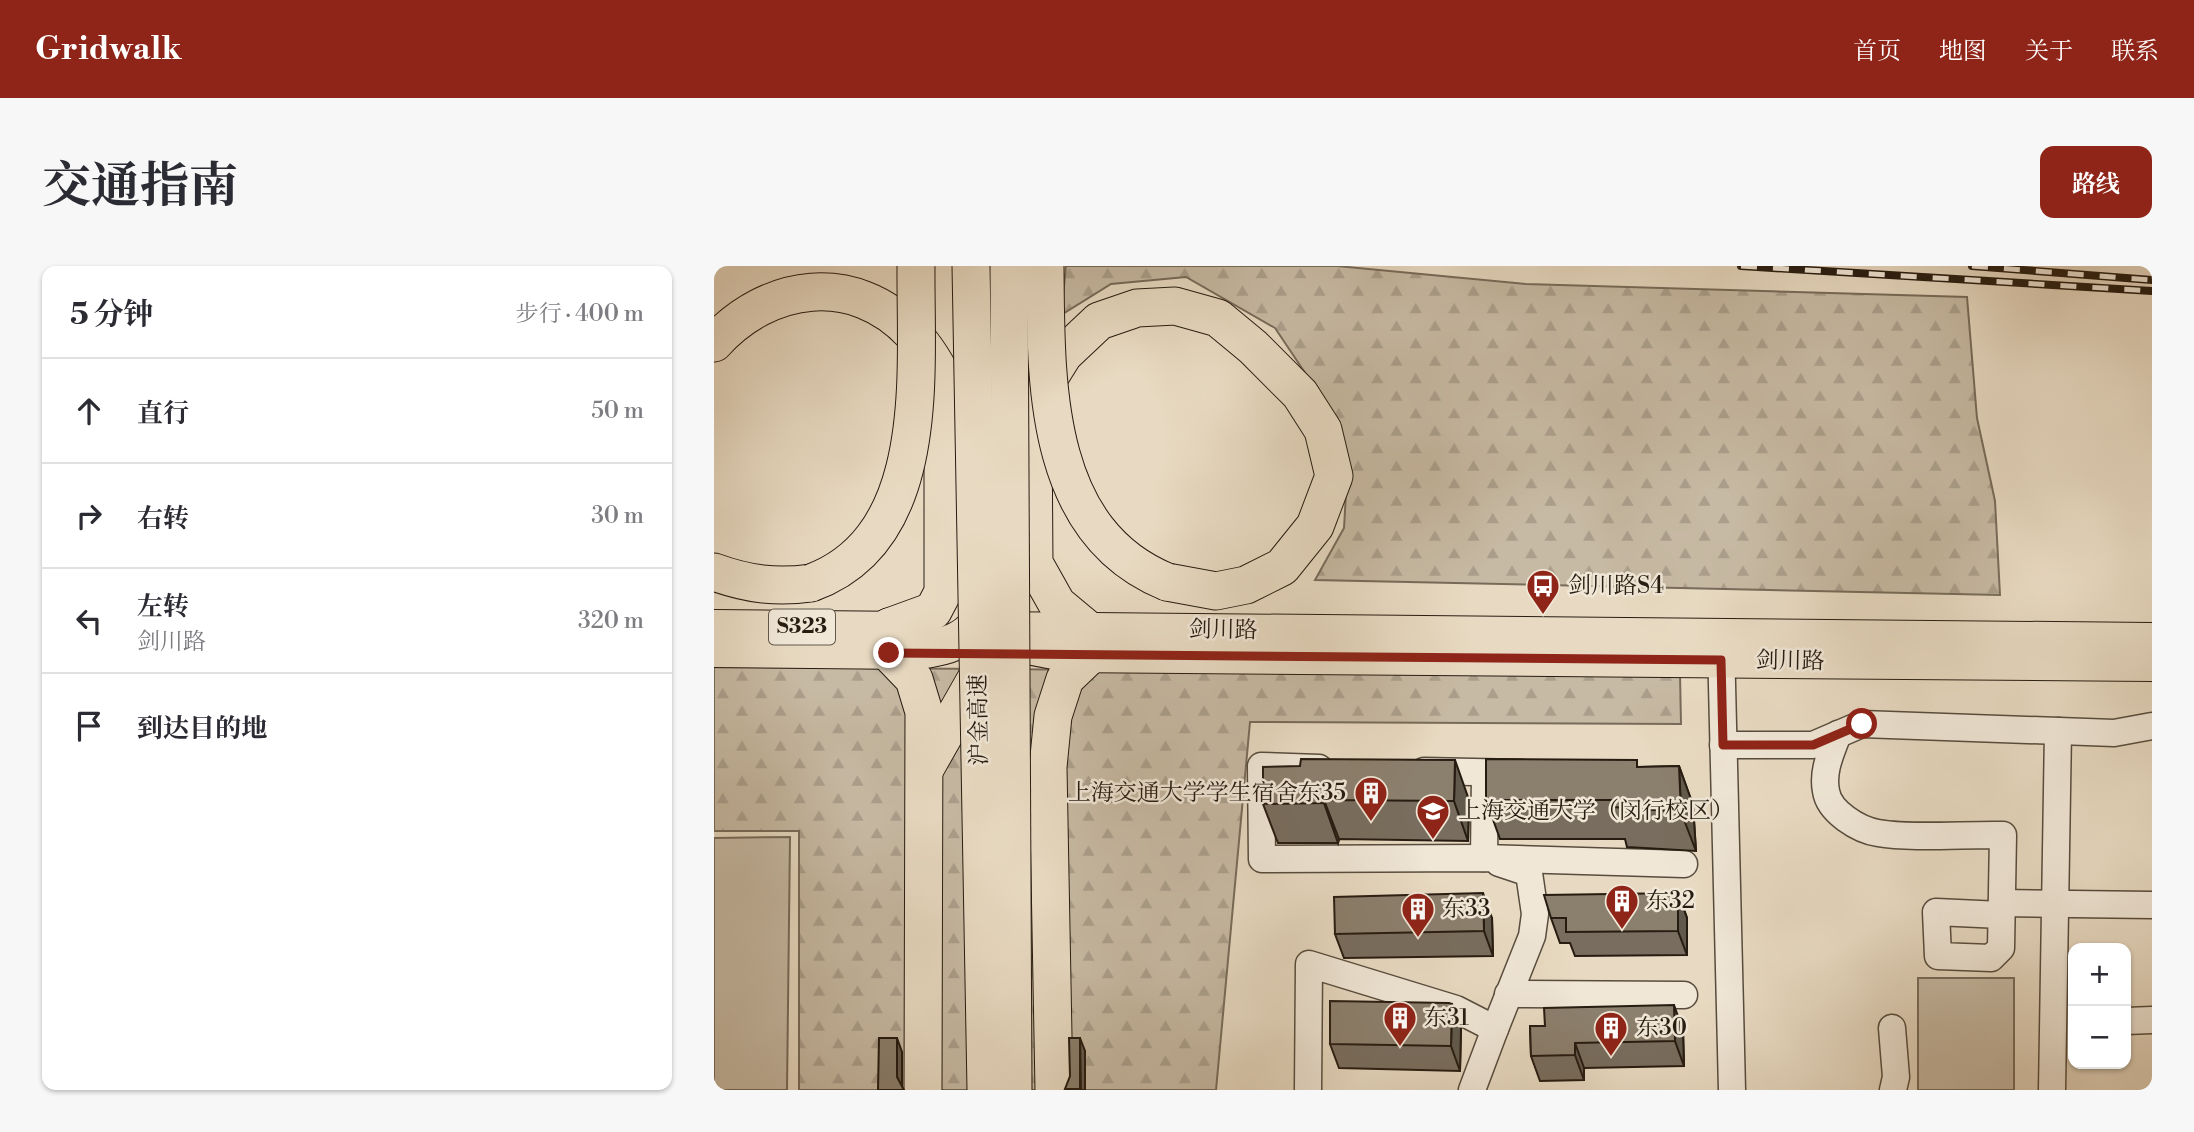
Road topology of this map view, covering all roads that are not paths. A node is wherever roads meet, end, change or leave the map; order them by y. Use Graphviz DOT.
graph roads {
  1 [pos="916,266"];
  2 [pos="971,266"];
  3 [pos="1009,266"];
  4 [pos="1045,266"];
  5 [pos="714,343"];
  6 [pos="944,384"];
  7 [pos="1033,427"];
  8 [pos="714,572"];
  9 [pos="714,626"];
  10 [pos="2152,639"];
  11 [pos="889,640"];
  12 [pos="983,641"];
  13 [pos="1087,643"];
  14 [pos="1721,647"];
  15 [pos="714,651"];
  16 [pos="2152,665"];
  17 [pos="2152,726"];
  18 [pos="2058,731"];
  19 [pos="1838,734"];
  20 [pos="1723,745"];
  21 [pos="926,767"];
  22 [pos="1048,767"];
  23 [pos="1340,768"];
  24 [pos="1393,770"];
  25 [pos="1485,773"];
  26 [pos="1553,774"];
  27 [pos="1485,858"];
  28 [pos="1684,864"];
  29 [pos="2057,904"];
  30 [pos="2152,905"];
  31 [pos="1508,994"];
  32 [pos="1684,995"];
  33 [pos="2152,1020"];
  34 [pos="2131,1021"];
  35 [pos="2064,1022"];
  36 [pos="1892,1028"];
  37 [pos="1495,1029"];
  38 [pos="923,1090"];
  39 [pos="986,1090"];
  40 [pos="1013,1090"];
  41 [pos="1054,1090"];
  42 [pos="1308,1090"];
  43 [pos="1472,1090"];
  44 [pos="1732,1090"];
  45 [pos="1893,1090"];
  46 [pos="2052,1090"];
  1 -- 8 [label="highway, bridge"];
  2 -- 39 [label="highway, 沪金高速, bridge"];
  3 -- 40 [label="highway, 沪金高速, bridge"];
  4 -- 7 [label="highway, bridge"];
  5 -- 6 [label="highway"];
  6 -- 11 [label="highway"];
  6 -- 12 [label="highway"];
  7 -- 12 [label="highway"];
  7 -- 13 [label="highway"];
  9 -- 11 [label="main road, S323"];
  10 -- 14 [label="main road, 剑川路"];
  11 -- 12 [label="highway"];
  11 -- 15 [label="main road"];
  11 -- 21 [label="highway"];
  12 -- 13 [label="highway"];
  12 -- 21 [label="highway"];
  12 -- 22 [label="highway"];
  13 -- 14 [label="main road, 剑川路"];
  13 -- 22 [label="highway"];
  14 -- 16 [label="main road, 剑川路"];
  14 -- 20 [label="street"];
  17 -- 18 [label="street"];
  18 -- 19 [label="street"];
  18 -- 29 [label="street"];
  19 -- 20 [label="street"];
  19 -- 29 [label="street"];
  20 -- 44 [label="street"];
  21 -- 38 [label="highway"];
  22 -- 41 [label="highway"];
  23 -- 27 [label="street"];
  24 -- 25 [label="street"];
  25 -- 26 [label="street"];
  25 -- 27 [label="street"];
  27 -- 28 [label="street"];
  27 -- 31 [label="street"];
  29 -- 30 [label="street"];
  29 -- 35 [label="street"];
  31 -- 32 [label="street"];
  31 -- 37 [label="street"];
  33 -- 34 [label="street"];
  35 -- 46 [label="street"];
  36 -- 45 [label="street"];
  37 -- 42 [label="street"];
  37 -- 43 [label="street"];
}
